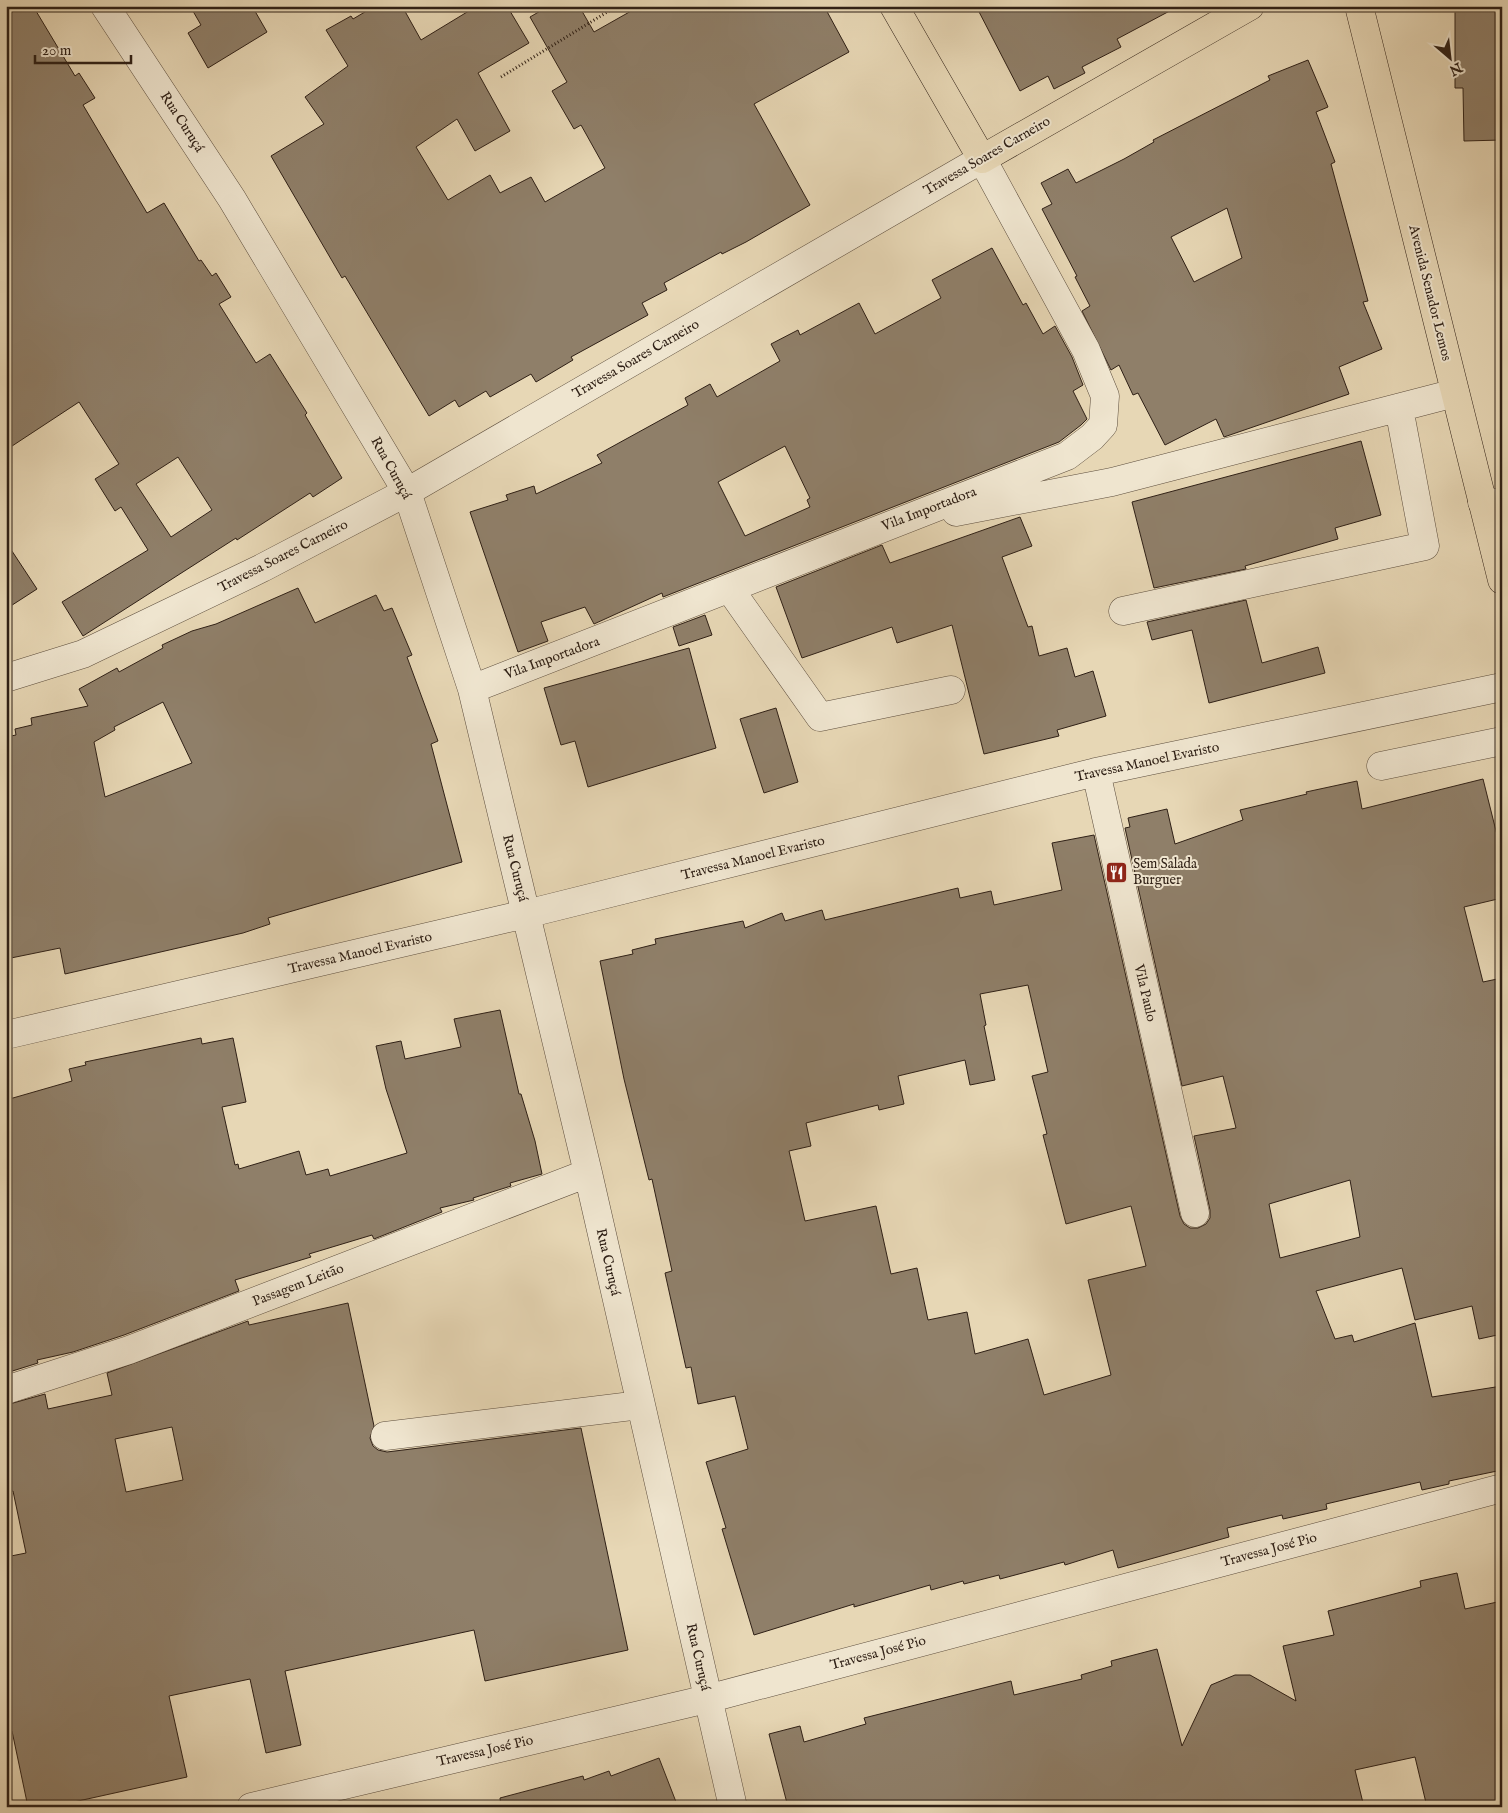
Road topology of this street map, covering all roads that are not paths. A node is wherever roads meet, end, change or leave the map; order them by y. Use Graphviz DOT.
graph roads {
  1 [pos="105,6"];
  2 [pos="894,6"];
  3 [pos="1250,6"];
  4 [pos="1359,6"];
  5 [pos="982,159"];
  6 [pos="1455,393"];
  7 [pos="1399,408"];
  8 [pos="407,492"];
  9 [pos="1492,503"];
  10 [pos="785,564"];
  11 [pos="1502,580"];
  12 [pos="730,588"];
  13 [pos="1123,611"];
  14 [pos="6,678"];
  15 [pos="1502,687"];
  16 [pos="472,689"];
  17 [pos="951,690"];
  18 [pos="1502,740"];
  19 [pos="1382,766"];
  20 [pos="1096,772"];
  21 [pos="526,914"];
  22 [pos="6,1035"];
  23 [pos="588,1173"];
  24 [pos="1195,1213"];
  25 [pos="6,1390"];
  26 [pos="640,1404"];
  27 [pos="385,1436"];
  28 [pos="1502,1488"];
  29 [pos="707,1699"];
  30 [pos="251,1807"];
  31 [pos="732,1807"];
  1 -- 8 [label="street, Rua Curuçá"];
  2 -- 5 [label="main road"];
  3 -- 5 [label="main road, Travessa Soares Carneiro"];
  4 -- 6 [label="main road, Avenida Senador Lemos"];
  5 -- 8 [label="street, Travessa Soares Carneiro"];
  5 -- 10 [label="street, Vila Importadora"];
  6 -- 7 [label="street"];
  6 -- 9 [label="main road, Avenida Senador Lemos"];
  7 -- 10 [label="street"];
  7 -- 13 [label="street"];
  8 -- 14 [label="street, Travessa Soares Carneiro"];
  8 -- 16 [label="street, Rua Curuçá"];
  9 -- 11 [label="main road, Avenida Senador Lemos"];
  10 -- 12 [label="street, Vila Importadora"];
  12 -- 16 [label="street, Vila Importadora"];
  12 -- 17 [label="street"];
  15 -- 20 [label="street, Travessa Manoel Evaristo"];
  16 -- 21 [label="street, Rua Curuçá"];
  18 -- 19 [label="street"];
  20 -- 21 [label="street, Travessa Manoel Evaristo"];
  20 -- 24 [label="street, Vila Paulo"];
  21 -- 22 [label="street, Travessa Manoel Evaristo"];
  21 -- 23 [label="street, Rua Curuçá"];
  23 -- 25 [label="street, Passagem Leitão"];
  23 -- 26 [label="street, Rua Curuçá"];
  26 -- 27 [label="street"];
  26 -- 29 [label="street, Rua Curuçá"];
  28 -- 29 [label="street, Travessa José Pio"];
  29 -- 30 [label="street, Travessa José Pio"];
  29 -- 31 [label="street, Rua Curuçá"];
}
